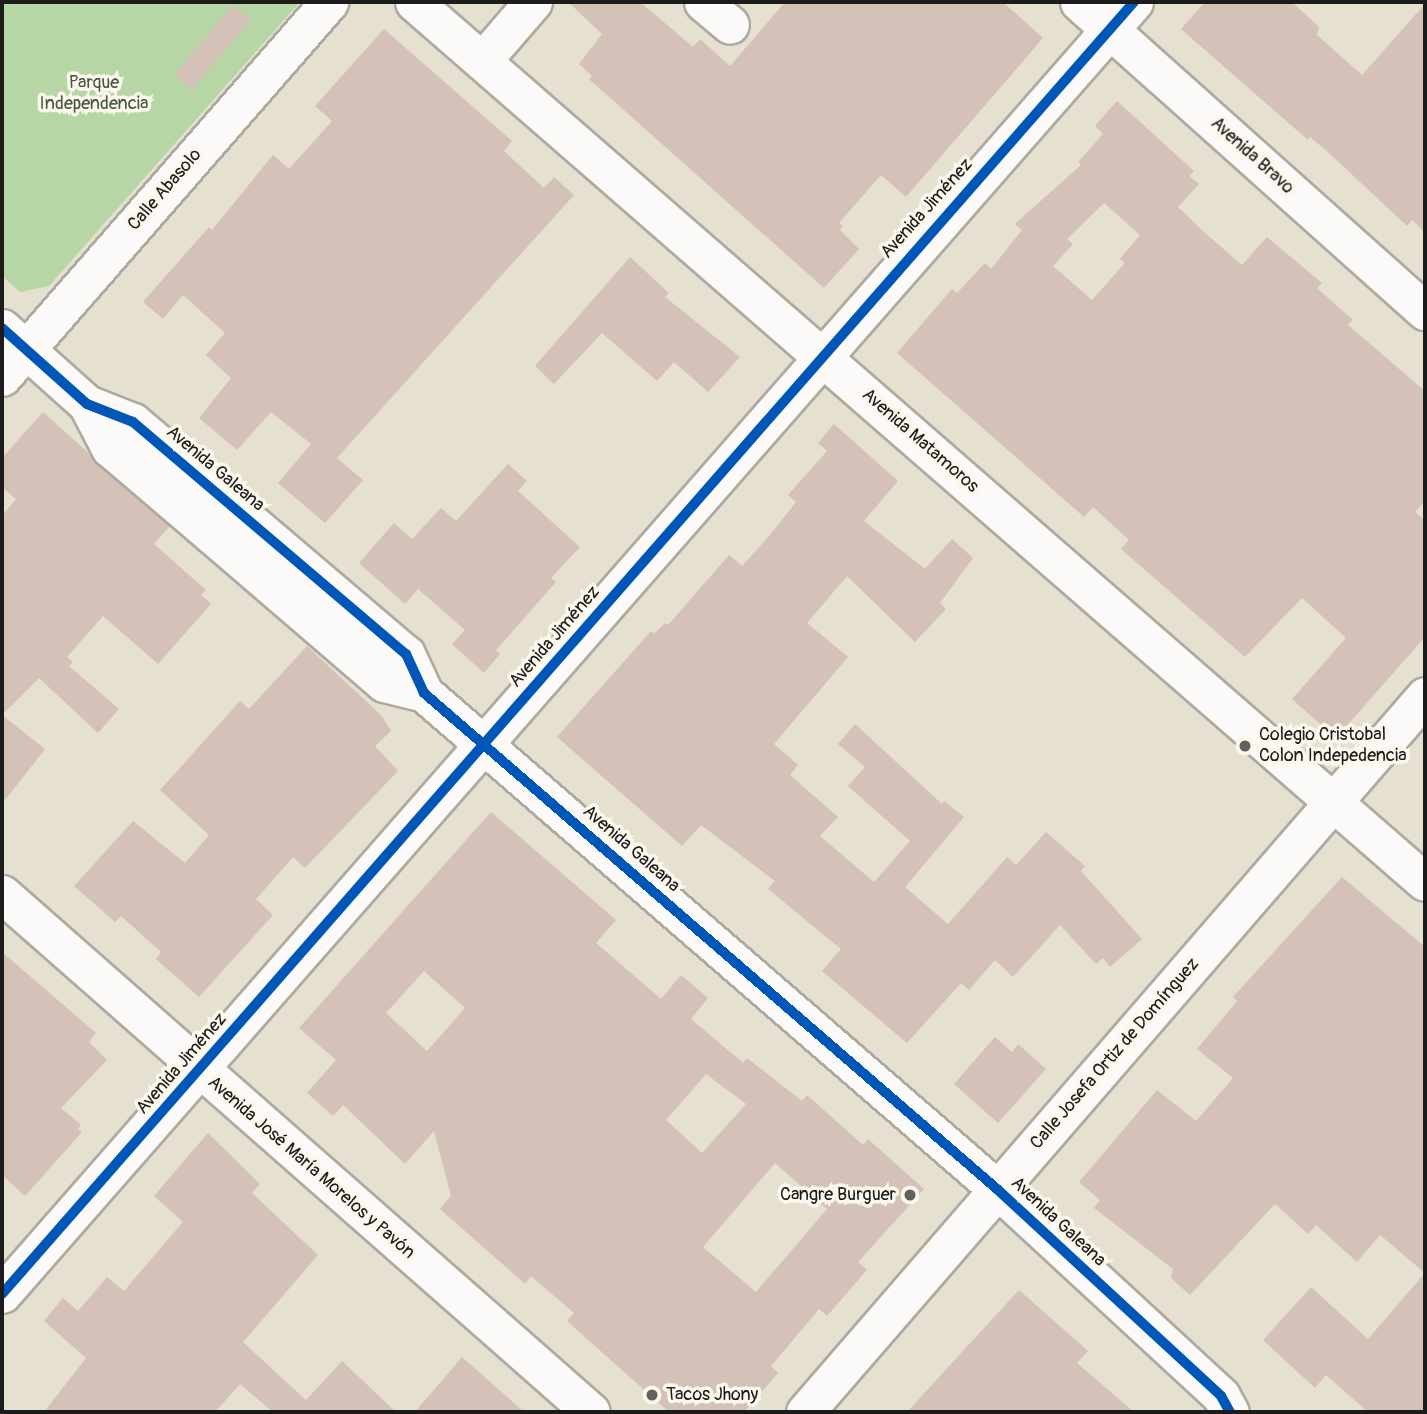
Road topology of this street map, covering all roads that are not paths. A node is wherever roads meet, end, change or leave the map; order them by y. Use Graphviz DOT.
graph roads {
  1 [pos="329,2"];
  2 [pos="414,2"];
  3 [pos="533,2"];
  4 [pos="1079,2"];
  5 [pos="1134,2"];
  6 [pos="1110,29"];
  7 [pos="482,61"];
  8 [pos="1425,311"];
  9 [pos="14,339"];
  10 [pos="822,355"];
  11 [pos="2,377"];
  12 [pos="1425,696"];
  13 [pos="485,745"];
  14 [pos="1332,804"];
  15 [pos="1425,882"];
  16 [pos="2,894"];
  17 [pos="199,1071"];
  18 [pos="997,1189"];
  19 [pos="2,1294"];
  20 [pos="1226,1404"];
  21 [pos="591,1412"];
  22 [pos="805,1412"];
  23 [pos="1258,1412"];
  1 -- 9 [label="street, Calle Abasolo"];
  2 -- 7 [label="street, Avenida Matamoros"];
  3 -- 7 [label="street"];
  4 -- 6 [label="street, Avenida Bravo"];
  5 -- 6 [label="street, Avenida Jiménez"];
  6 -- 8 [label="street, Avenida Bravo"];
  6 -- 10 [label="street, Avenida Jiménez"];
  7 -- 10 [label="street, Avenida Matamoros"];
  9 -- 11 [label="street, Calle Abasolo"];
  9 -- 13 [label="street, Avenida Galeana"];
  10 -- 13 [label="street, Avenida Jiménez"];
  10 -- 14 [label="street, Avenida Matamoros"];
  12 -- 14 [label="street, Calle Josefa Ortiz de Domínguez"];
  13 -- 17 [label="street, Avenida Jiménez"];
  13 -- 18 [label="street, Avenida Galeana"];
  14 -- 15 [label="street, Avenida Matamoros"];
  14 -- 18 [label="street, Calle Josefa Ortiz de Domínguez"];
  16 -- 17 [label="street, Avenida José María Morelos y Pavón"];
  17 -- 19 [label="street, Avenida Jiménez"];
  17 -- 21 [label="street, Avenida José María Morelos y Pavón"];
  18 -- 20 [label="street, Avenida Galeana"];
  18 -- 22 [label="street, Calle Josefa Ortiz de Domínguez"];
  20 -- 23 [label="street, Avenida Galeana"];
}
